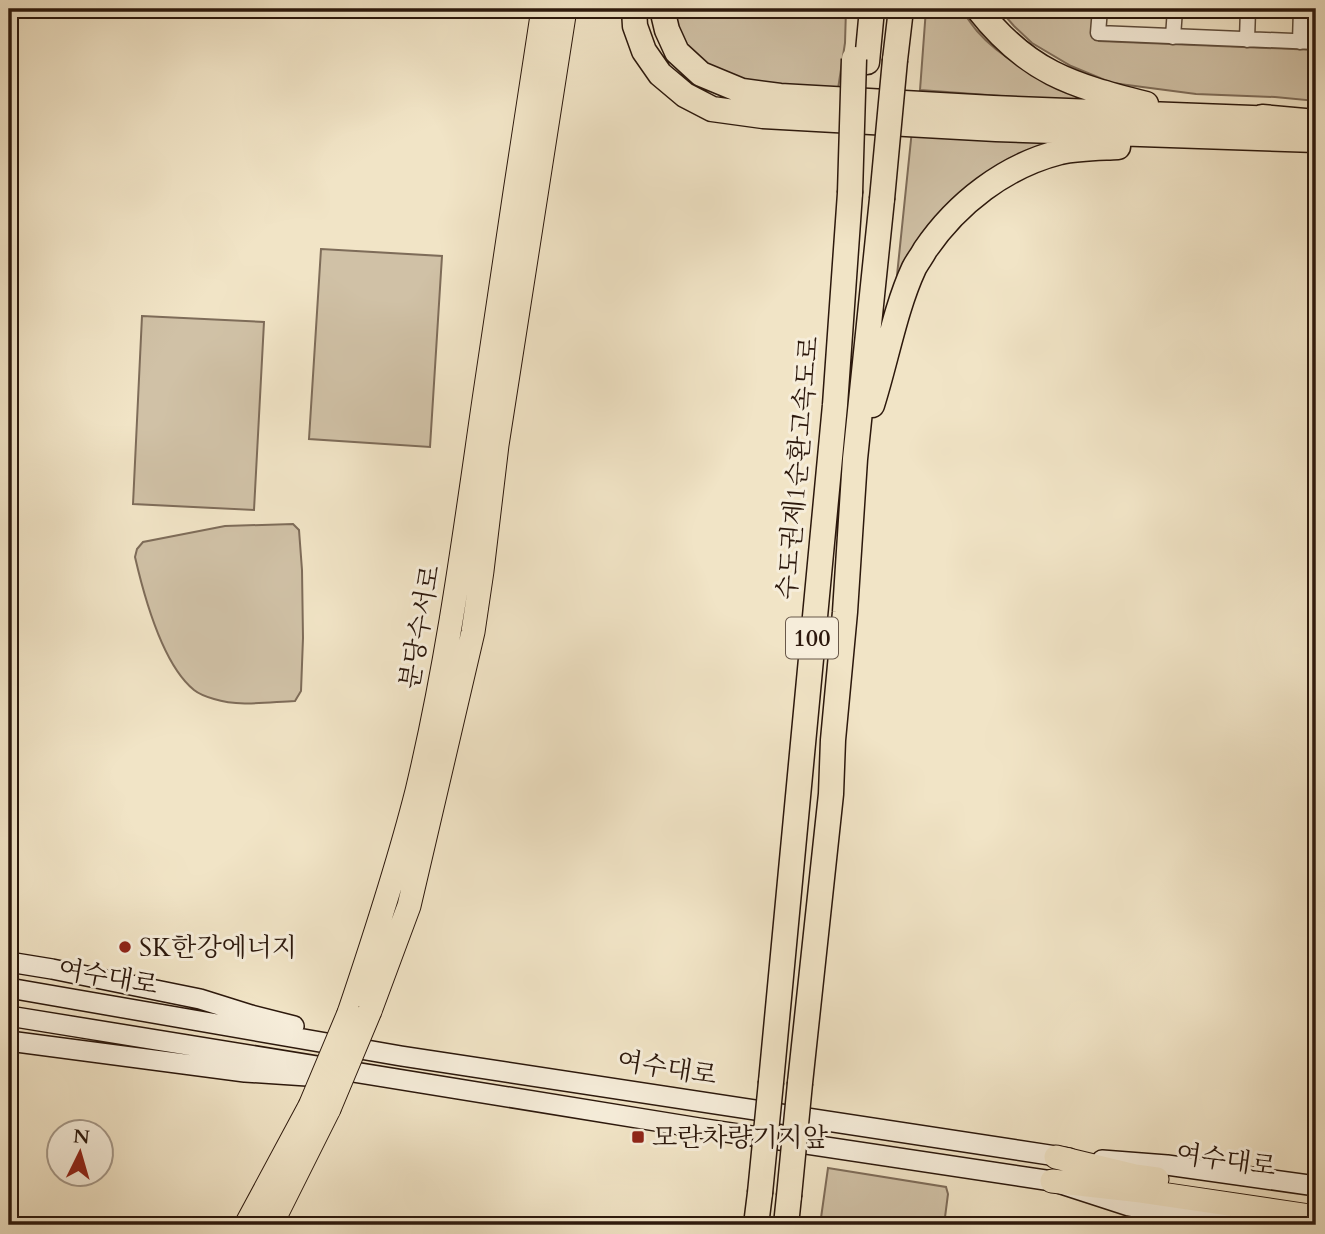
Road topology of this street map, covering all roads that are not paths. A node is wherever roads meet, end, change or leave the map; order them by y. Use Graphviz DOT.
graph roads {
  1 [pos="544,9"];
  2 [pos="565,9"];
  3 [pos="634,9"];
  4 [pos="662,9"];
  5 [pos="855,9"];
  6 [pos="872,9"];
  7 [pos="901,9"];
  8 [pos="978,9"];
  9 [pos="1100,9"];
  10 [pos="1175,9"];
  11 [pos="1248,9"];
  12 [pos="1301,9"];
  13 [pos="1173,37"];
  14 [pos="1247,40"];
  15 [pos="1300,42"];
  16 [pos="1316,43"];
  17 [pos="860,61"];
  18 [pos="1316,122"];
  19 [pos="1271,128"];
  20 [pos="1316,141"];
  21 [pos="855,460"];
  22 [pos="9,962"];
  23 [pos="9,988"];
  24 [pos="359,1012"];
  25 [pos="9,1016"];
  26 [pos="9,1041"];
  27 [pos="401,1056"];
  28 [pos="398,1079"];
  29 [pos="319,1107"];
  30 [pos="1056,1157"];
  31 [pos="1052,1181"];
  32 [pos="1316,1186"];
  33 [pos="1316,1202"];
  34 [pos="1316,1217"];
  35 [pos="246,1225"];
  36 [pos="271,1225"];
  37 [pos="756,1225"];
  38 [pos="786,1225"];
  39 [pos="1232,1225"];
  1 -- 24 [label="highway, 분당수서로"];
  2 -- 24 [label="highway, 분당수서로"];
  3 -- 19 [label="highway"];
  4 -- 19 [label="highway"];
  5 -- 17 [label="highway"];
  6 -- 17 [label="highway, 수도권제1순환고속도로 / 100"];
  7 -- 21 [label="highway, 100, bridge"];
  8 -- 19 [label="highway"];
  9 -- 13 [label="street"];
  10 -- 13 [label="street"];
  11 -- 14 [label="street"];
  12 -- 15 [label="street"];
  13 -- 14 [label="street"];
  14 -- 15 [label="street"];
  15 -- 16 [label="street"];
  17 -- 37 [label="highway, 수도권제1순환고속도로 / 100, bridge"];
  18 -- 19 [label="highway"];
  19 -- 20 [label="highway"];
  19 -- 21 [label="highway"];
  21 -- 38 [label="highway, 100, bridge"];
  22 -- 27 [label="main road"];
  23 -- 27 [label="main road, 여수대로"];
  24 -- 29 [label="highway, 분당수서로, bridge"];
  25 -- 28 [label="main road, 여수대로"];
  26 -- 28 [label="main road"];
  27 -- 30 [label="main road, 여수대로"];
  28 -- 31 [label="main road, 여수대로"];
  29 -- 35 [label="highway, 분당수서로"];
  29 -- 36 [label="highway, 분당수서로"];
  30 -- 32 [label="main road"];
  30 -- 33 [label="highway, 여수대로"];
  31 -- 34 [label="highway, 여수대로"];
  31 -- 39 [label="main road"];
}
